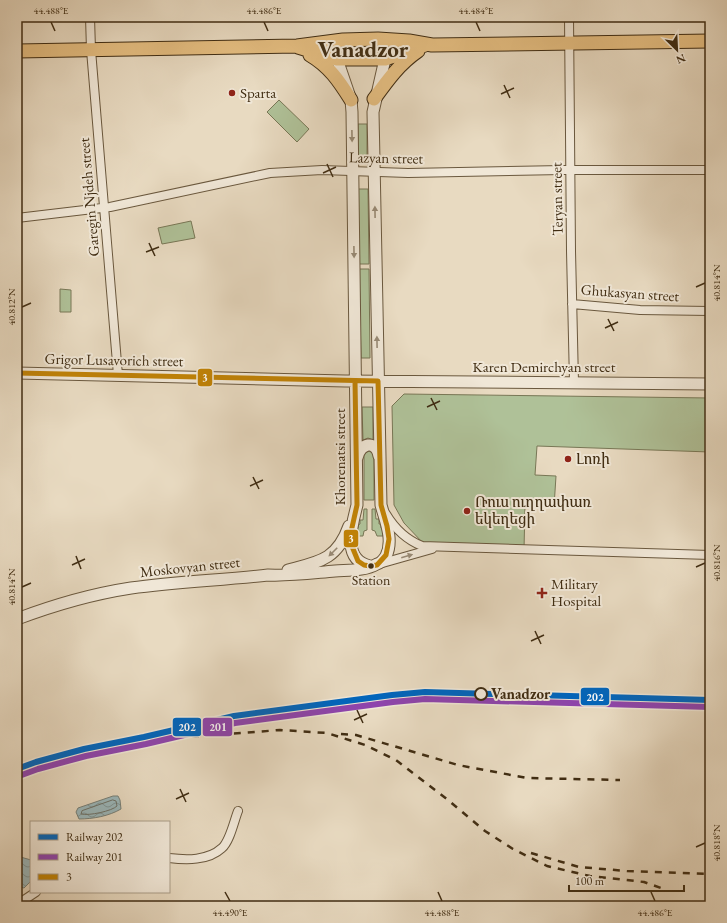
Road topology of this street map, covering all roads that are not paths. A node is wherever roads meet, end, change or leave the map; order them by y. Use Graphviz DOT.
graph roads {
  1 [pos="90,17"];
  2 [pos="569,17"];
  3 [pos="378,39"];
  4 [pos="343,40"];
  5 [pos="710,41"];
  6 [pos="570,43"];
  7 [pos="427,44"];
  8 [pos="297,46"];
  9 [pos="90,50"];
  10 [pos="17,51"];
  11 [pos="337,59"];
  12 [pos="385,59"];
  13 [pos="374,99"];
  14 [pos="351,100"];
  15 [pos="570,170"];
  16 [pos="710,170"];
  17 [pos="352,171"];
  18 [pos="374,172"];
  19 [pos="104,207"];
  20 [pos="17,218"];
  21 [pos="572,304"];
  22 [pos="710,311"];
  23 [pos="17,373"];
  24 [pos="118,375"];
  25 [pos="355,381"];
  26 [pos="378,381"];
  27 [pos="574,382"];
  28 [pos="710,384"];
  29 [pos="380,461"];
  30 [pos="357,462"];
  31 [pos="381,505"];
  32 [pos="357,506"];
  33 [pos="433,547"];
  34 [pos="710,555"];
  35 [pos="373,566"];
  36 [pos="268,574"];
  37 [pos="17,619"];
  38 [pos="238,811"];
  39 [pos="170,858"];
  40 [pos="34,893"];
  41 [pos="17,902"];
  1 -- 9 [label="street, Garegin Njdeh street"];
  2 -- 6 [label="street, Teryan street"];
  3 -- 4 [label="main road"];
  3 -- 7 [label="main road"];
  3 -- 12 [label="main road"];
  4 -- 8 [label="main road"];
  4 -- 11 [label="main road, Khorenatsi street"];
  5 -- 6 [label="main road"];
  6 -- 7 [label="main road"];
  6 -- 15 [label="street, Teryan street"];
  7 -- 12 [label="main road"];
  7 -- 13 [label="main road"];
  8 -- 9 [label="main road"];
  8 -- 11 [label="main road"];
  8 -- 14 [label="main road"];
  9 -- 10 [label="main road"];
  9 -- 19 [label="street, Garegin Njdeh street"];
  11 -- 12 [label="main road"];
  11 -- 14 [label="street, Khorenatsi street"];
  12 -- 13 [label="street"];
  13 -- 18 [label="street"];
  14 -- 17 [label="street, Khorenatsi street, one-way"];
  15 -- 16 [label="street, Lazyan street"];
  15 -- 18 [label="street, Lazyan street"];
  15 -- 21 [label="street, Teryan street"];
  17 -- 18 [label="street, Lazyan street"];
  17 -- 19 [label="street, Lazyan street"];
  17 -- 25 [label="street, Khorenatsi street, one-way"];
  26 -- 18 [label="street, one-way"];
  19 -- 20 [label="street, Lazyan street"];
  19 -- 24 [label="street, Garegin Njdeh street"];
  21 -- 22 [label="street, Ghukasyan street"];
  21 -- 27 [label="street, Teryan street"];
  23 -- 24 [label="street, Grigor Lusavorich street"];
  24 -- 25 [label="street, Grigor Lusavorich street"];
  25 -- 26 [label="street, Grigor Lusavorich street"];
  25 -- 30 [label="street, Khorenatsi street"];
  26 -- 27 [label="street, Karen Demirchyan street"];
  26 -- 29 [label="street"];
  27 -- 28 [label="street, Karen Demirchyan street"];
  29 -- 30 [label="street"];
  29 -- 31 [label="street"];
  30 -- 32 [label="street, Khorenatsi street"];
  31 -- 33 [label="street"];
  31 -- 35 [label="street"];
  32 -- 35 [label="street, Khorenatsi street"];
  32 -- 36 [label="street, one-way"];
  33 -- 34 [label="street"];
  35 -- 33 [label="street, one-way"];
  35 -- 36 [label="street, Moskovyan street"];
  36 -- 37 [label="street, Moskovyan street"];
  38 -- 39 [label="street"];
  40 -- 41 [label="street"];
}
